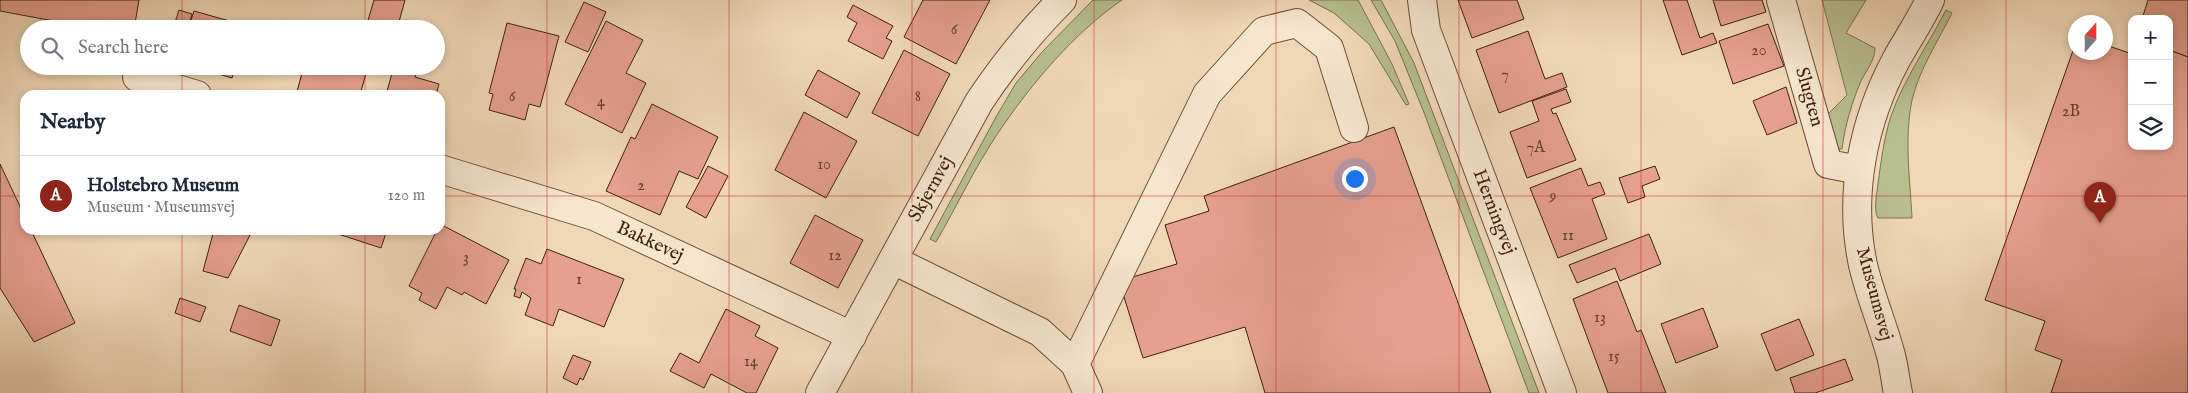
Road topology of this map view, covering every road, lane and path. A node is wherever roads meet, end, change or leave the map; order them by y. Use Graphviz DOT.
graph roads {
  1 [pos="1062,0"];
  2 [pos="1402,0"];
  3 [pos="1422,0"];
  4 [pos="1781,0"];
  5 [pos="1930,0"];
  6 [pos="1426,30"];
  7 [pos="137,77"];
  8 [pos="180,90"];
  9 [pos="1354,128"];
  10 [pos="1859,170"];
  11 [pos="445,171"];
  12 [pos="892,260"];
  13 [pos="852,336"];
  14 [pos="1075,364"];
  15 [pos="820,393"];
  16 [pos="1088,393"];
  17 [pos="1562,393"];
  18 [pos="1898,393"];
  1 -- 12 [label="street, Skjernvej"];
  2 -- 6 [label="street, Herningvej"];
  3 -- 6 [label="street, Herningvej"];
  4 -- 10 [label="street, Slugten"];
  5 -- 10 [label="street, Museumsvej"];
  6 -- 17 [label="street, Herningvej"];
  7 -- 8 [label="street"];
  9 -- 14 [label="street"];
  10 -- 18 [label="street, Museumsvej"];
  11 -- 13 [label="street, Bakkevej"];
  12 -- 13 [label="street, Skjernvej"];
  12 -- 14 [label="street"];
  13 -- 15 [label="street, Skjernvej"];
  14 -- 16 [label="street"];
}
